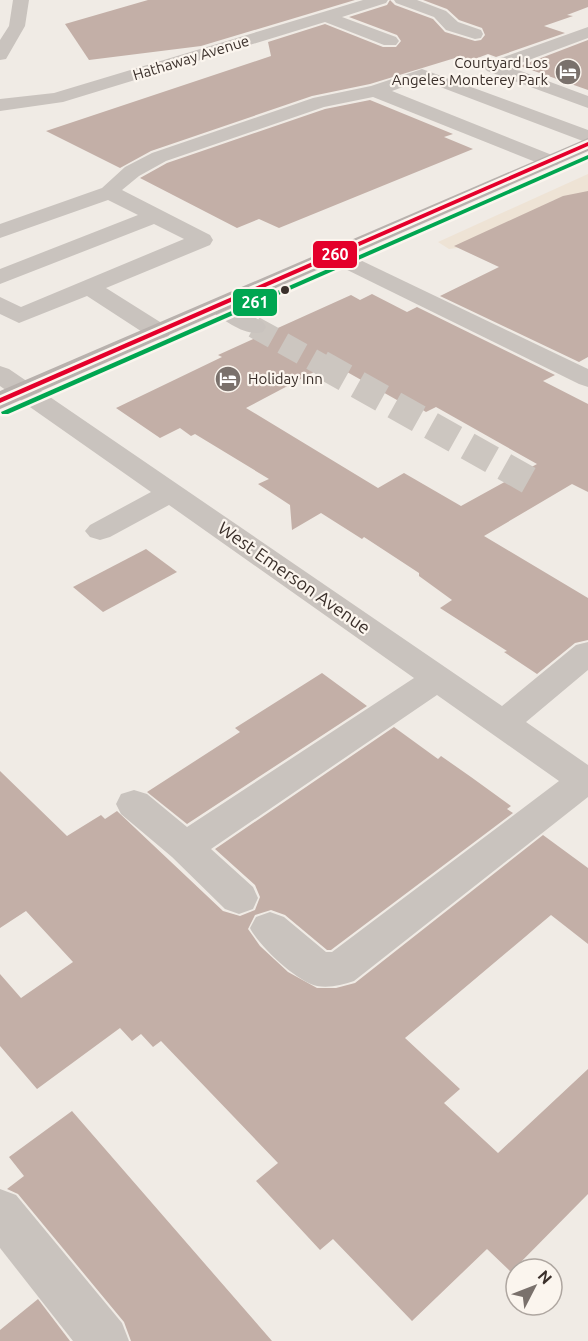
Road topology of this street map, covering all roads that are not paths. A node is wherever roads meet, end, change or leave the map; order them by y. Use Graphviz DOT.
graph roads {
  1 [pos="21,0"];
  2 [pos="380,0"];
  3 [pos="402,0"];
  4 [pos="327,17"];
  5 [pos="588,32"];
  6 [pos="475,34"];
  7 [pos="390,41"];
  8 [pos="0,55"];
  9 [pos="375,91"];
  10 [pos="588,102"];
  11 [pos="0,105"];
  12 [pos="588,137"];
  13 [pos="588,144"];
  14 [pos="550,161"];
  15 [pos="109,192"];
  16 [pos="155,216"];
  17 [pos="0,231"];
  18 [pos="335,255"];
  19 [pos="0,277"];
  20 [pos="90,288"];
  21 [pos="218,306"];
  22 [pos="10,310"];
  23 [pos="254,327"];
  24 [pos="159,332"];
  25 [pos="0,374"];
  26 [pos="588,379"];
  27 [pos="25,391"];
  28 [pos="0,401"];
  29 [pos="173,492"];
  30 [pos="100,531"];
  31 [pos="588,653"];
  32 [pos="438,678"];
  33 [pos="503,723"];
  34 [pos="586,781"];
  35 [pos="134,804"];
  36 [pos="185,847"];
  37 [pos="238,898"];
  38 [pos="270,928"];
  39 [pos="0,1211"];
  40 [pos="104,1341"];
  1 -- 8 [label="street"];
  2 -- 4 [label="street, Hathaway Avenue"];
  3 -- 6 [label="street"];
  4 -- 7 [label="street"];
  4 -- 11 [label="street, Hathaway Avenue"];
  5 -- 10 [label="street"];
  9 -- 12 [label="street"];
  9 -- 14 [label="street"];
  9 -- 15 [label="street"];
  13 -- 14 [label="main road"];
  14 -- 18 [label="main road"];
  15 -- 16 [label="street"];
  15 -- 17 [label="street"];
  16 -- 19 [label="street"];
  16 -- 20 [label="street"];
  18 -- 21 [label="main road"];
  18 -- 26 [label="street"];
  20 -- 22 [label="street"];
  20 -- 24 [label="street"];
  21 -- 23 [label="street"];
  21 -- 24 [label="main road"];
  24 -- 27 [label="main road"];
  25 -- 27 [label="street, West Emerson Avenue"];
  27 -- 28 [label="main road"];
  27 -- 29 [label="street, West Emerson Avenue"];
  29 -- 30 [label="street"];
  29 -- 32 [label="street, West Emerson Avenue"];
  31 -- 33 [label="street"];
  32 -- 33 [label="street, West Emerson Avenue"];
  32 -- 36 [label="street"];
  33 -- 34 [label="street, West Emerson Avenue"];
  34 -- 38 [label="street"];
  35 -- 36 [label="street"];
  36 -- 37 [label="street"];
  39 -- 40 [label="street"];
}
